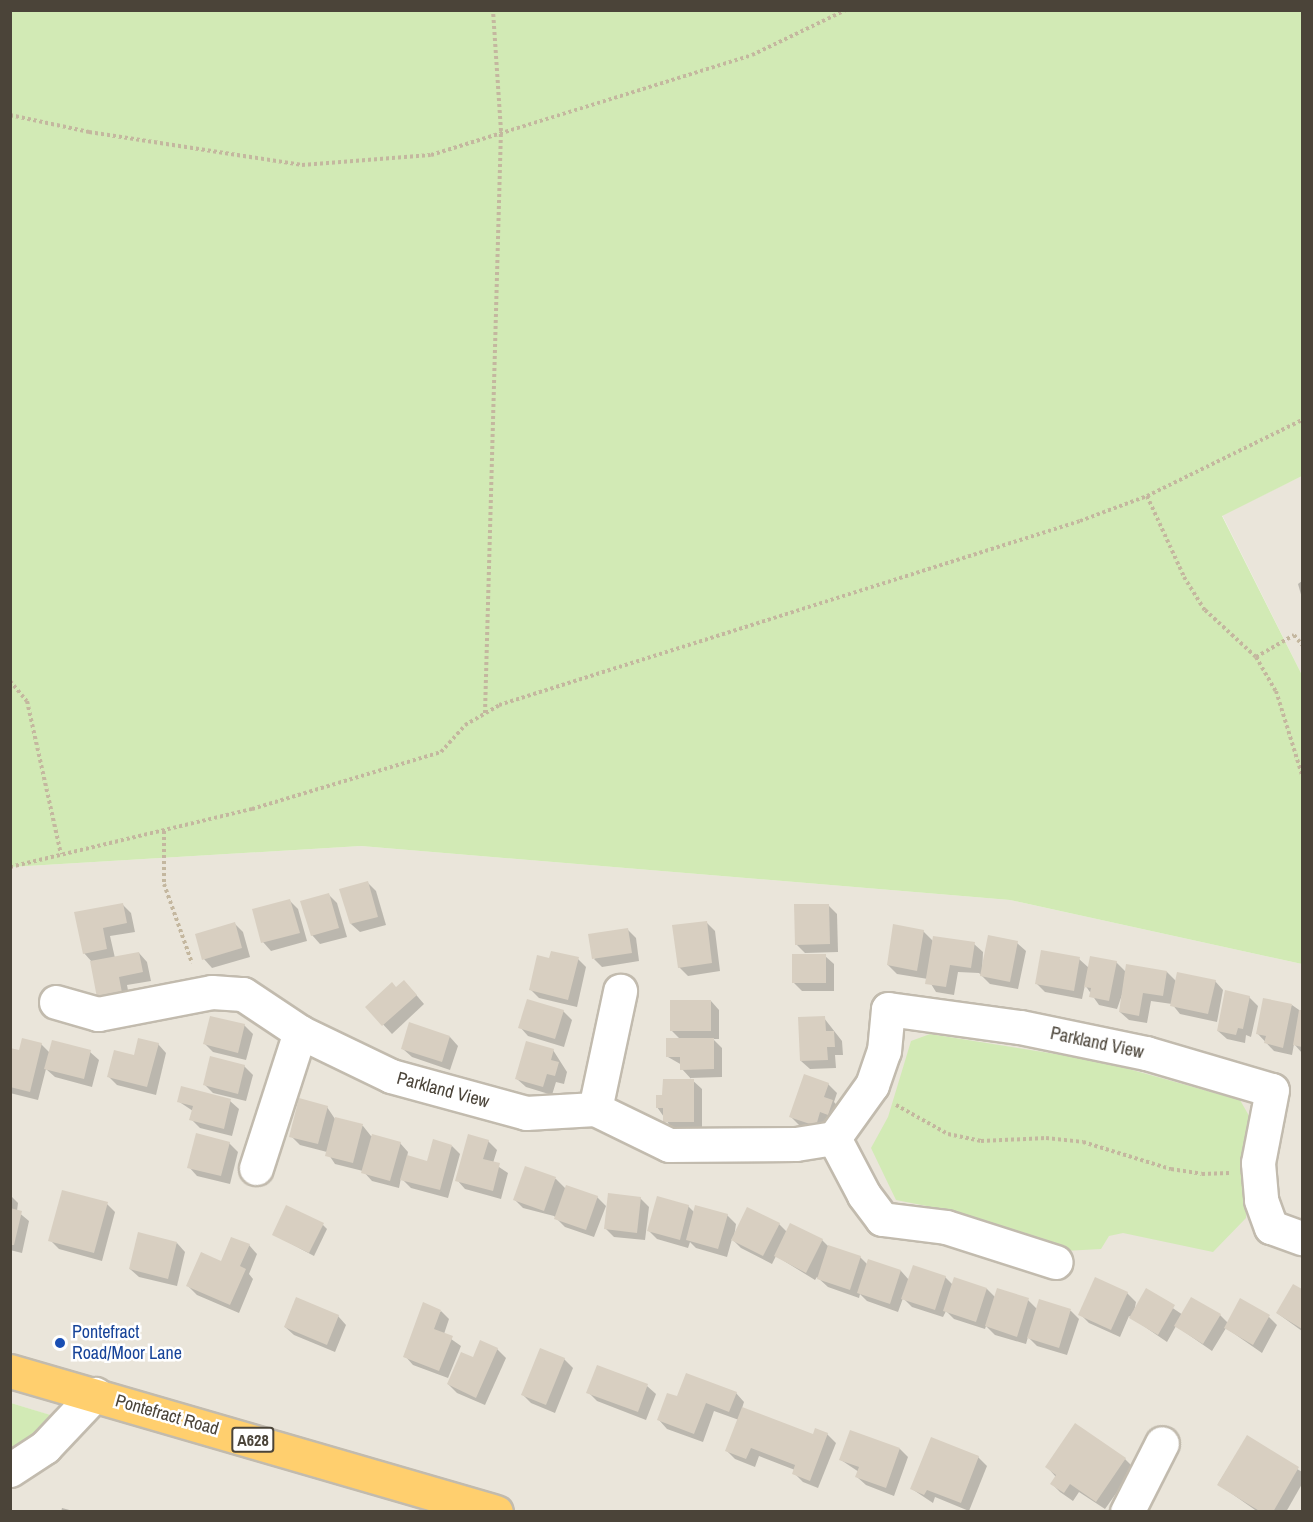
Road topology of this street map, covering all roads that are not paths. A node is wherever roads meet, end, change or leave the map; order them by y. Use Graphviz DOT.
graph roads {
  1 [pos="620,991"];
  2 [pos="56,1002"];
  3 [pos="300,1032"];
  4 [pos="595,1109"];
  5 [pos="834,1137"];
  6 [pos="256,1168"];
  7 [pos="1302,1238"];
  8 [pos="1056,1262"];
  9 [pos="10,1371"];
  10 [pos="95,1394"];
  11 [pos="1162,1443"];
  12 [pos="10,1470"];
  13 [pos="496,1512"];
  14 [pos="1127,1512"];
  1 -- 4 [label="street"];
  2 -- 3 [label="street, Parkland View"];
  3 -- 4 [label="street, Parkland View"];
  3 -- 6 [label="street"];
  4 -- 5 [label="street, Parkland View"];
  5 -- 7 [label="street, Parkland View"];
  5 -- 8 [label="street"];
  9 -- 10 [label="highway, Pontefract Road / A628"];
  10 -- 12 [label="street"];
  10 -- 13 [label="highway, Pontefract Road / A628"];
  11 -- 14 [label="street"];
}
